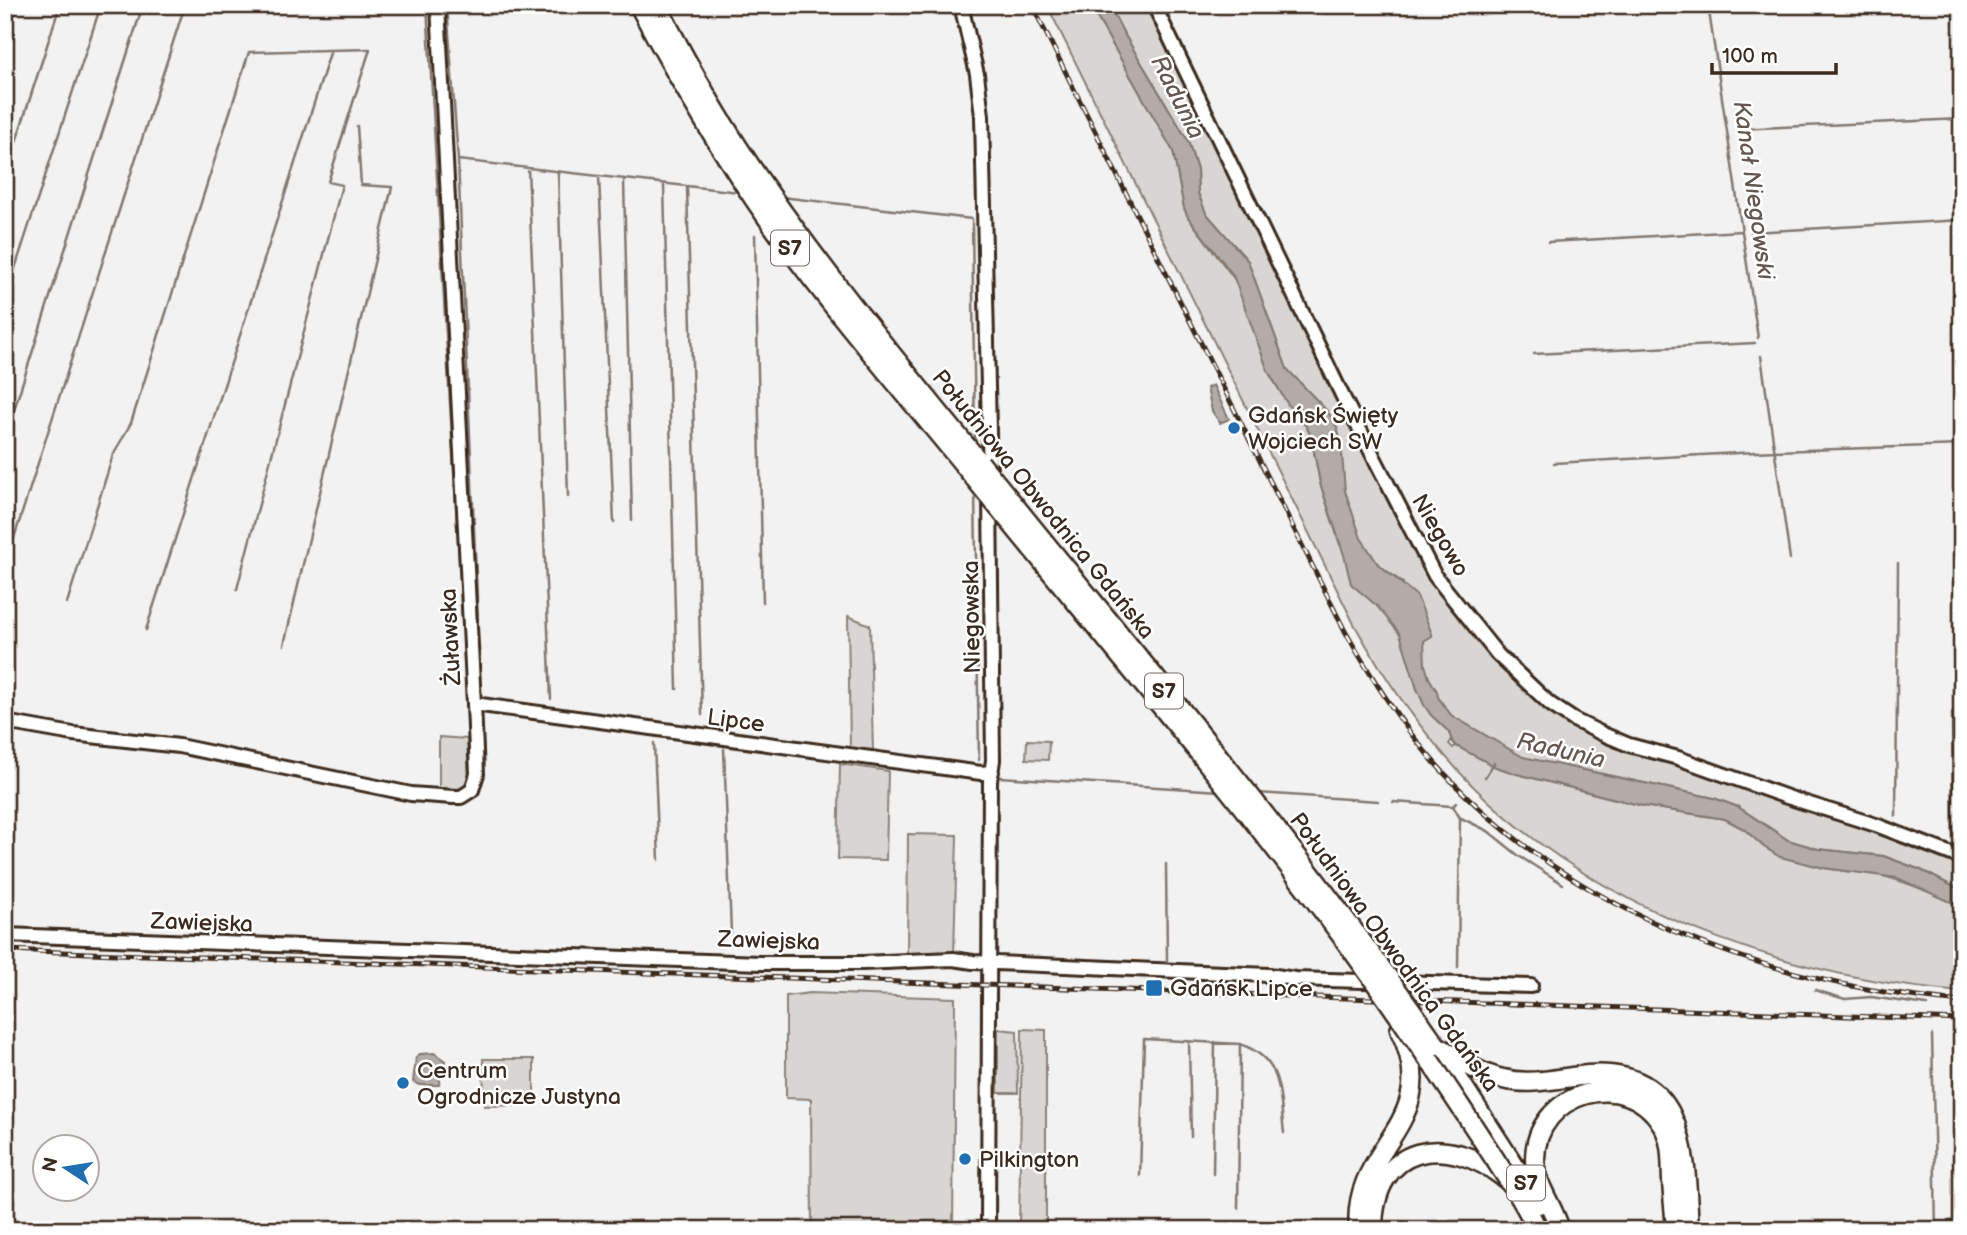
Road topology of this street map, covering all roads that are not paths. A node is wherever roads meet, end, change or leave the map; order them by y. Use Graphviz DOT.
graph roads {
  1 [pos="438,5"];
  2 [pos="639,5"];
  3 [pos="657,5"];
  4 [pos="961,5"];
  5 [pos="1154,5"];
  6 [pos="474,704"];
  7 [pos="5,722"];
  8 [pos="992,772"];
  9 [pos="1962,858"];
  10 [pos="5,935"];
  11 [pos="989,963"];
  12 [pos="1531,986"];
  13 [pos="1380,989"];
  14 [pos="1436,1045"];
  15 [pos="1509,1181"];
  16 [pos="988,1230"];
  17 [pos="1359,1230"];
  18 [pos="1373,1230"];
  19 [pos="1538,1230"];
  20 [pos="1557,1230"];
  21 [pos="1676,1230"];
  22 [pos="1689,1230"];
  1 -- 6 [label="street, Żuławska"];
  2 -- 13 [label="highway, Południowa Obwodnica Gdańska / S7, bridge"];
  3 -- 14 [label="highway, Południowa Obwodnica Gdańska / S7, bridge"];
  4 -- 8 [label="street, Niegowska"];
  5 -- 9 [label="street, Niegowo"];
  6 -- 7 [label="street, Żuławska"];
  6 -- 8 [label="street, Lipce"];
  8 -- 11 [label="street, Niegowska"];
  10 -- 11 [label="street, Zawiejska"];
  11 -- 12 [label="street, Zawiejska"];
  11 -- 16 [label="street, Niegowska"];
  13 -- 15 [label="highway, Południowa Obwodnica Gdańska / S7, bridge"];
  13 -- 17 [label="highway, bridge"];
  14 -- 20 [label="highway, Południowa Obwodnica Gdańska / S7"];
  14 -- 22 [label="highway"];
  15 -- 18 [label="highway"];
  15 -- 19 [label="highway, Południowa Obwodnica Gdańska / S7"];
  20 -- 21 [label="highway"];
}
